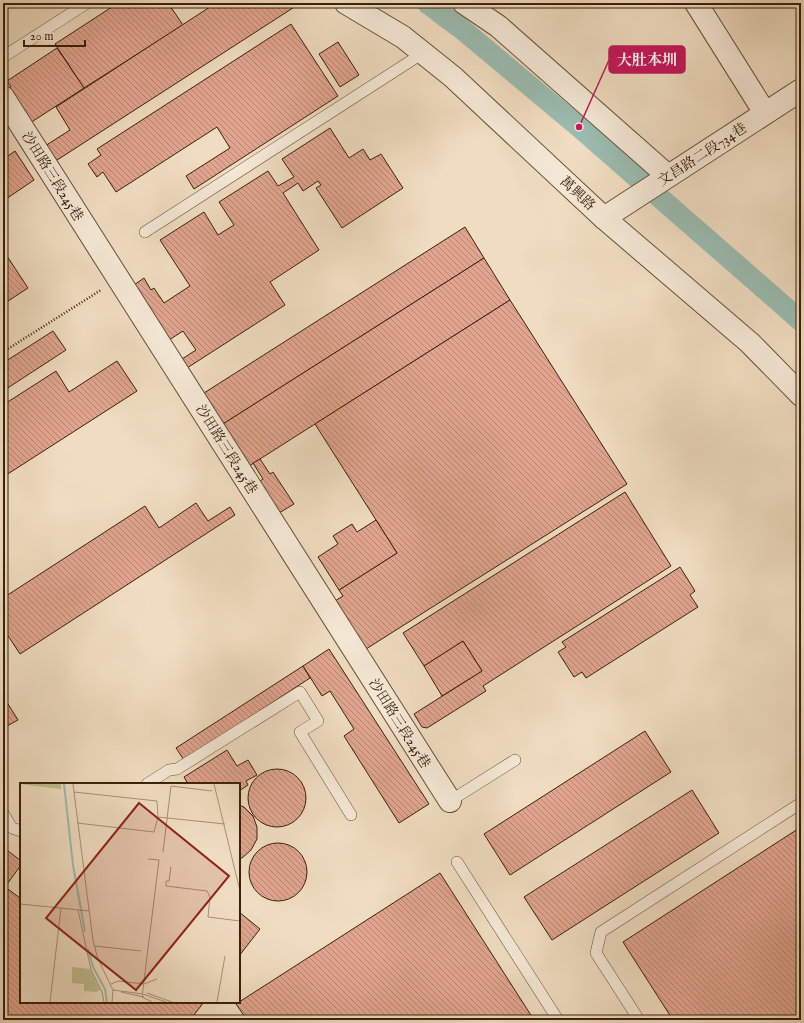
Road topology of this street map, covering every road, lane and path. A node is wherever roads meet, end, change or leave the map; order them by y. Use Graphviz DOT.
graph roads {
  1 [pos="87,3"];
  2 [pos="346,3"];
  3 [pos="464,3"];
  4 [pos="696,3"];
  5 [pos="423,53"];
  6 [pos="3,57"];
  7 [pos="801,90"];
  8 [pos="3,97"];
  9 [pos="765,114"];
  10 [pos="668,176"];
  11 [pos="604,218"];
  12 [pos="145,232"];
  13 [pos="118,279"];
  14 [pos="3,352"];
  15 [pos="801,394"];
  16 [pos="515,760"];
  17 [pos="148,783"];
  18 [pos="450,801"];
  19 [pos="801,803"];
  20 [pos="3,813"];
  21 [pos="352,815"];
  22 [pos="20,831"];
  23 [pos="457,862"];
  24 [pos="558,1020"];
  25 [pos="639,1020"];
  1 -- 6 [label="lane"];
  2 -- 5 [label="street, 萬興路"];
  3 -- 10 [label="street"];
  4 -- 9 [label="street"];
  5 -- 11 [label="street, 萬興路"];
  5 -- 12 [label="lane"];
  7 -- 9 [label="street, 文昌路二段734巷"];
  8 -- 13 [label="street, 沙田路三段245巷"];
  9 -- 10 [label="street, 文昌路二段734巷"];
  10 -- 11 [label="street, 文昌路二段734巷"];
  11 -- 15 [label="street, 萬興路"];
  13 -- 14 [label="path"];
  13 -- 18 [label="street, 沙田路三段245巷"];
  16 -- 18 [label="lane"];
  17 -- 21 [label="lane"];
  19 -- 25 [label="lane"];
  20 -- 22 [label="lane"];
  23 -- 24 [label="lane"];
}
